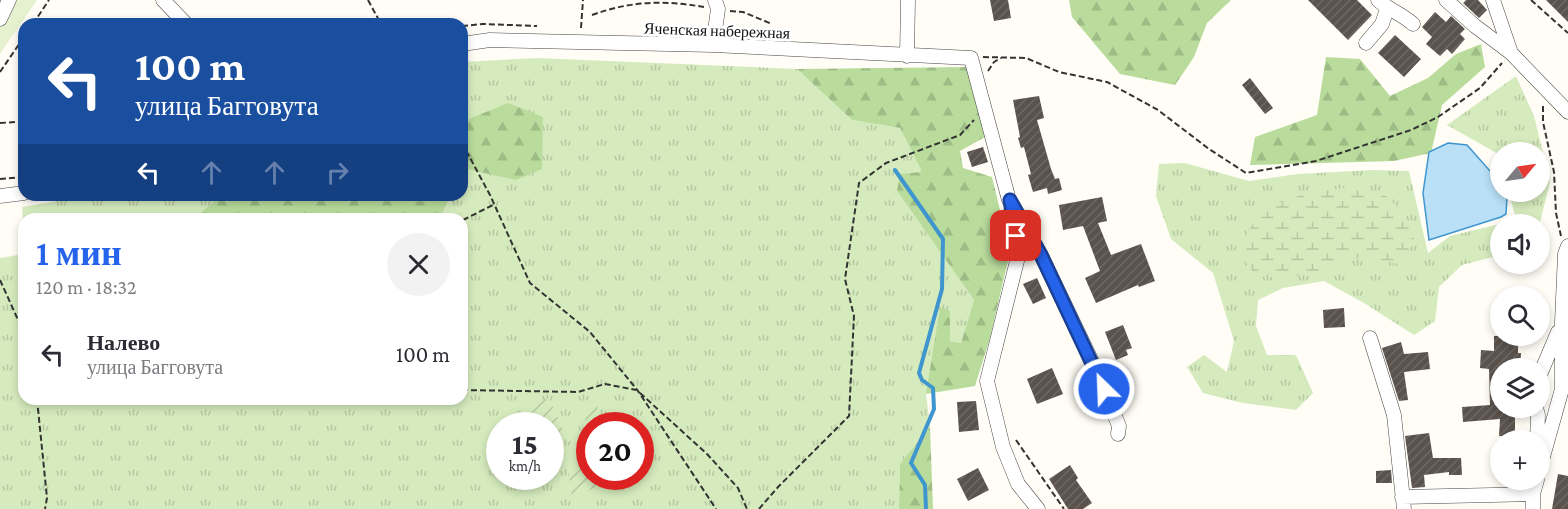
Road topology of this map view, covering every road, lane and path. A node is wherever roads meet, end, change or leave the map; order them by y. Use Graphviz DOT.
graph roads {
  1 [pos="9,0"];
  2 [pos="49,0"];
  3 [pos="164,0"];
  4 [pos="368,0"];
  5 [pos="582,0"];
  6 [pos="908,0"];
  7 [pos="1446,0"];
  8 [pos="1493,0"];
  9 [pos="1531,0"];
  10 [pos="1383,4"];
  11 [pos="716,5"];
  12 [pos="592,15"];
  13 [pos="37,18"];
  14 [pos="180,18"];
  15 [pos="378,18"];
  16 [pos="0,19"];
  17 [pos="772,24"];
  18 [pos="1413,24"];
  19 [pos="581,28"];
  20 [pos="1568,33"];
  21 [pos="468,43"];
  22 [pos="1366,43"];
  23 [pos="713,45"];
  24 [pos="18,46"];
  25 [pos="1511,53"];
  26 [pos="907,56"];
  27 [pos="971,58"];
  28 [pos="0,72"];
  29 [pos="1542,85"];
  30 [pos="985,108"];
  31 [pos="1568,112"];
  32 [pos="18,122"];
  33 [pos="0,123"];
  34 [pos="468,154"];
  35 [pos="18,178"];
  36 [pos="0,180"];
  37 [pos="18,194"];
  38 [pos="0,196"];
  39 [pos="1010,200"];
  40 [pos="495,204"];
  41 [pos="468,218"];
  42 [pos="1566,250"];
  43 [pos="0,280"];
  44 [pos="18,320"];
  45 [pos="1562,322"];
  46 [pos="1370,338"];
  47 [pos="1548,358"];
  48 [pos="468,390"];
  49 [pos="638,391"];
  50 [pos="38,405"];
  51 [pos="1550,430"];
  52 [pos="1118,434"];
  53 [pos="1013,436"];
  54 [pos="1534,490"];
  55 [pos="1533,494"];
  56 [pos="1403,503"];
  57 [pos="45,509"];
  58 [pos="716,509"];
  59 [pos="747,509"];
  60 [pos="759,509"];
  61 [pos="1038,509"];
  62 [pos="1064,509"];
  63 [pos="1533,509"];
  1 -- 16 [label="street"];
  2 -- 13 [label="path"];
  3 -- 14 [label="street"];
  4 -- 15 [label="path"];
  5 -- 19 [label="path"];
  6 -- 26 [label="street"];
  7 -- 25 [label="street"];
  8 -- 25 [label="street"];
  9 -- 20 [label="path"];
  10 -- 18 [label="street"];
  10 -- 22 [label="street"];
  11 -- 12 [label="path"];
  11 -- 17 [label="path"];
  11 -- 23 [label="street"];
  21 -- 23 [label="street, Яченская набережная"];
  23 -- 26 [label="street, Яченская набережная"];
  24 -- 28 [label="path"];
  25 -- 27 [label="path"];
  25 -- 29 [label="street"];
  26 -- 27 [label="street, Яченская набережная"];
  27 -- 30 [label="street"];
  29 -- 31 [label="street"];
  29 -- 42 [label="path"];
  30 -- 39 [label="street"];
  30 -- 60 [label="path"];
  32 -- 33 [label="path"];
  34 -- 40 [label="path"];
  35 -- 36 [label="path"];
  37 -- 38 [label="street"];
  39 -- 52 [label="street"];
  39 -- 61 [label="street"];
  40 -- 41 [label="path"];
  40 -- 49 [label="path"];
  42 -- 45 [label="street"];
  43 -- 44 [label="path"];
  45 -- 47 [label="street"];
  45 -- 51 [label="street"];
  46 -- 56 [label="street"];
  48 -- 49 [label="path"];
  49 -- 58 [label="path"];
  49 -- 59 [label="path"];
  50 -- 57 [label="path"];
  53 -- 62 [label="path"];
  54 -- 55 [label="street"];
  55 -- 56 [label="street"];
  55 -- 63 [label="street"];
}
